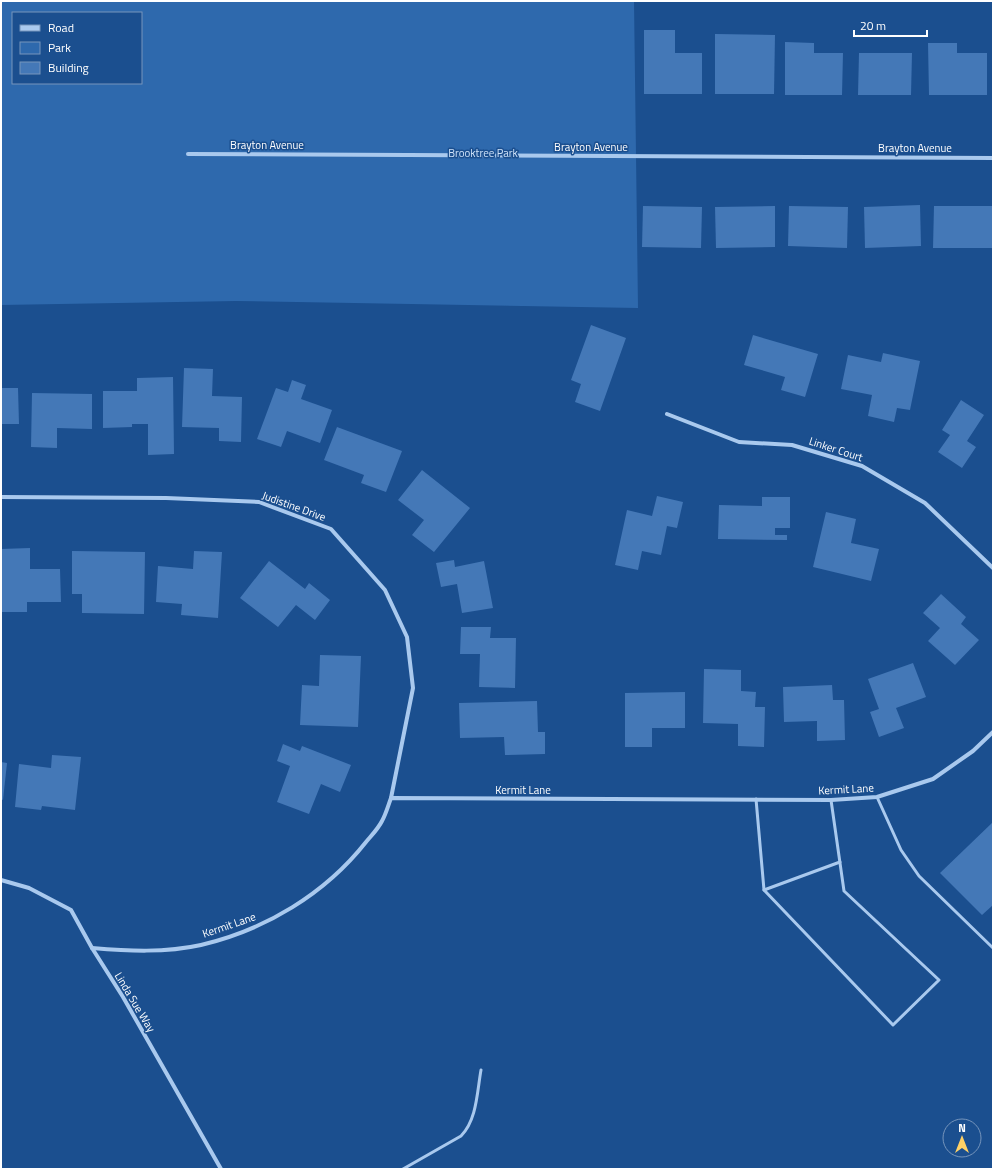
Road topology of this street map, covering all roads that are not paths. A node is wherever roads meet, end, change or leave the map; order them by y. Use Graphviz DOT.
graph roads {
  1 [pos="188,154"];
  2 [pos="993,158"];
  3 [pos="666,414"];
  4 [pos="1,497"];
  5 [pos="993,568"];
  6 [pos="993,732"];
  7 [pos="391,798"];
  8 [pos="877,798"];
  9 [pos="756,799"];
  10 [pos="831,800"];
  11 [pos="840,862"];
  12 [pos="1,880"];
  13 [pos="764,890"];
  14 [pos="92,948"];
  15 [pos="993,948"];
  16 [pos="481,1070"];
  17 [pos="221,1169"];
  18 [pos="403,1169"];
  1 -- 2 [label="street, Brayton Avenue"];
  3 -- 5 [label="street, Linker Court"];
  4 -- 7 [label="street, Judistine Drive"];
  6 -- 8 [label="street, Kermit Lane"];
  7 -- 9 [label="street, Kermit Lane"];
  7 -- 14 [label="street, Kermit Lane"];
  8 -- 10 [label="street, Kermit Lane"];
  8 -- 15 [label="lane"];
  9 -- 10 [label="street, Kermit Lane"];
  9 -- 13 [label="lane"];
  10 -- 11 [label="lane"];
  11 -- 13 [label="lane"];
  11 -- 13 [label="lane"];
  12 -- 14 [label="street, Linda Sue Way"];
  14 -- 17 [label="street, Linda Sue Way"];
  16 -- 18 [label="lane"];
}
